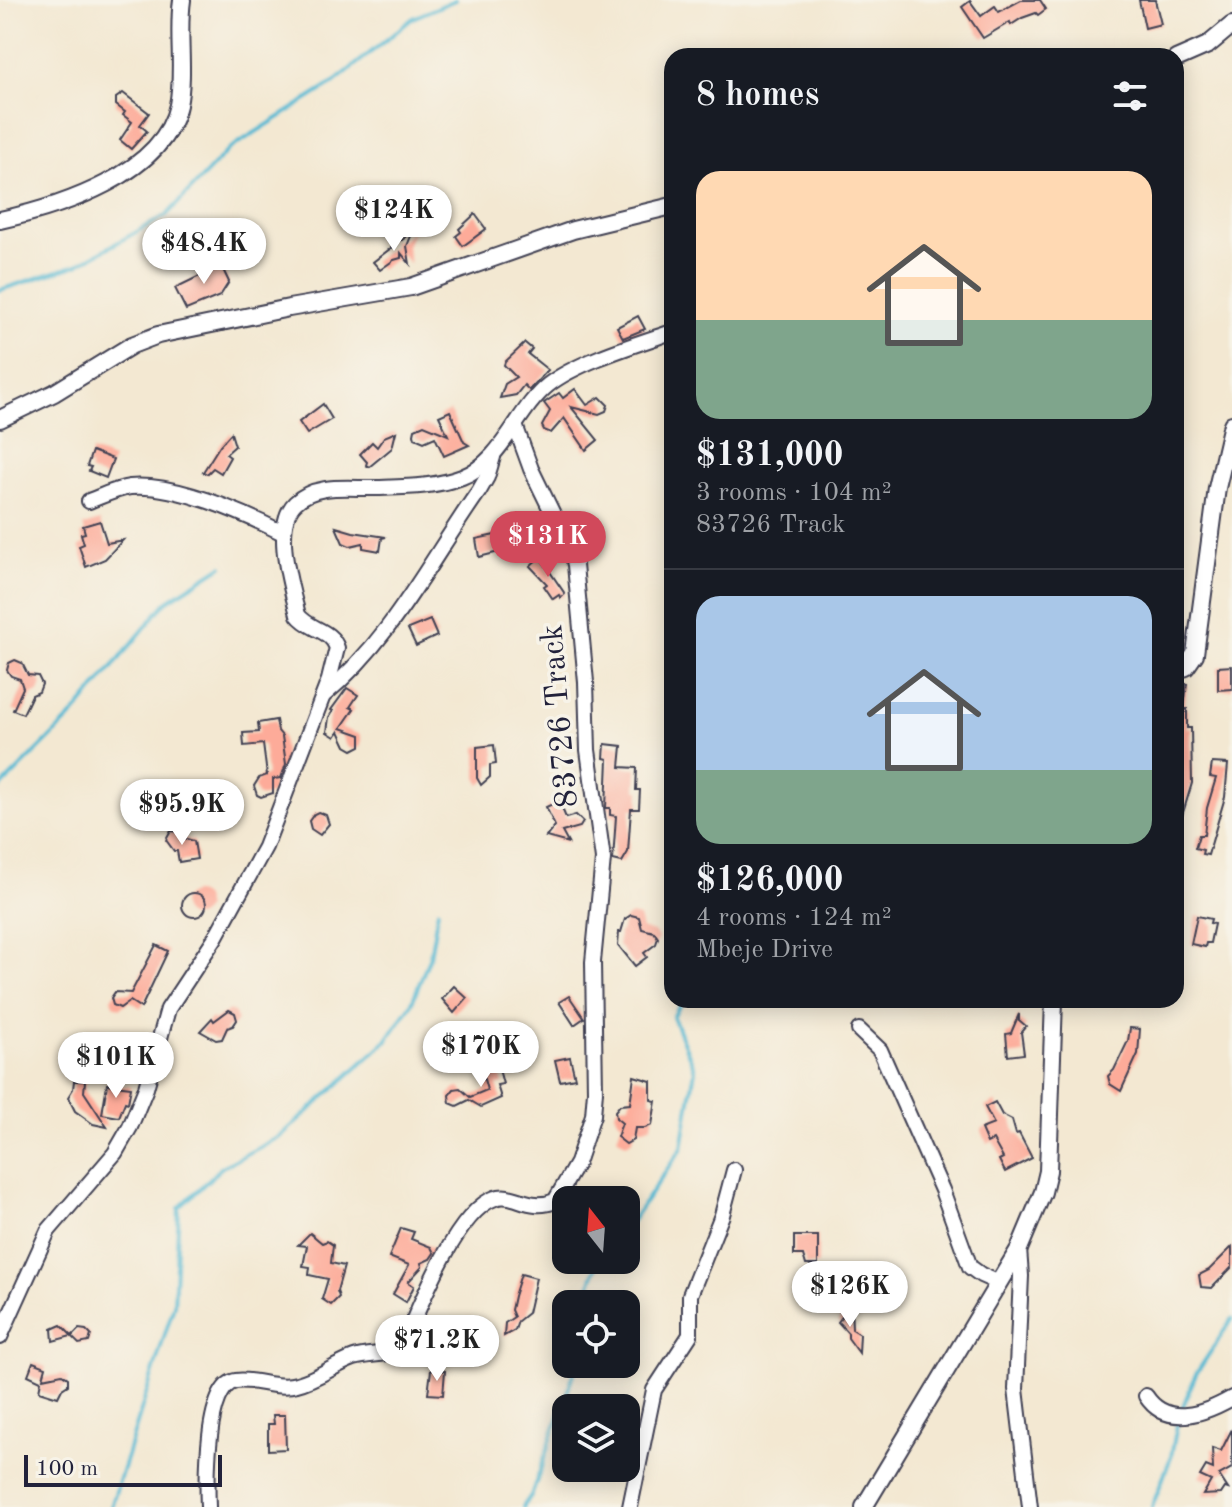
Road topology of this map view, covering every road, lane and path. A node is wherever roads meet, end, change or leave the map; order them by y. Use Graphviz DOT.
graph roads {
  1 [pos="182,0"];
  2 [pos="1232,25"];
  3 [pos="1184,56"];
  4 [pos="664,208"];
  5 [pos="0,220"];
  6 [pos="664,335"];
  7 [pos="0,419"];
  8 [pos="1232,424"];
  9 [pos="515,425"];
  10 [pos="494,452"];
  11 [pos="89,501"];
  12 [pos="283,533"];
  13 [pos="1184,668"];
  14 [pos="323,695"];
  15 [pos="1054,1008"];
  16 [pos="859,1030"];
  17 [pos="734,1170"];
  18 [pos="1019,1249"];
  19 [pos="999,1283"];
  20 [pos="0,1337"];
  21 [pos="1146,1396"];
  22 [pos="1232,1398"];
  23 [pos="208,1507"];
  24 [pos="630,1507"];
  25 [pos="864,1507"];
  26 [pos="1030,1507"];
  1 -- 5 [label="street"];
  2 -- 3 [label="street"];
  4 -- 7 [label="street"];
  6 -- 9 [label="street"];
  8 -- 13 [label="street"];
  9 -- 10 [label="street"];
  9 -- 23 [label="street, 83726 Track"];
  10 -- 12 [label="street"];
  10 -- 14 [label="street"];
  11 -- 12 [label="street"];
  12 -- 14 [label="street"];
  14 -- 20 [label="street"];
  15 -- 18 [label="street"];
  16 -- 19 [label="street"];
  17 -- 24 [label="street"];
  18 -- 19 [label="street"];
  18 -- 26 [label="street"];
  19 -- 25 [label="street"];
  21 -- 22 [label="street"];
}
